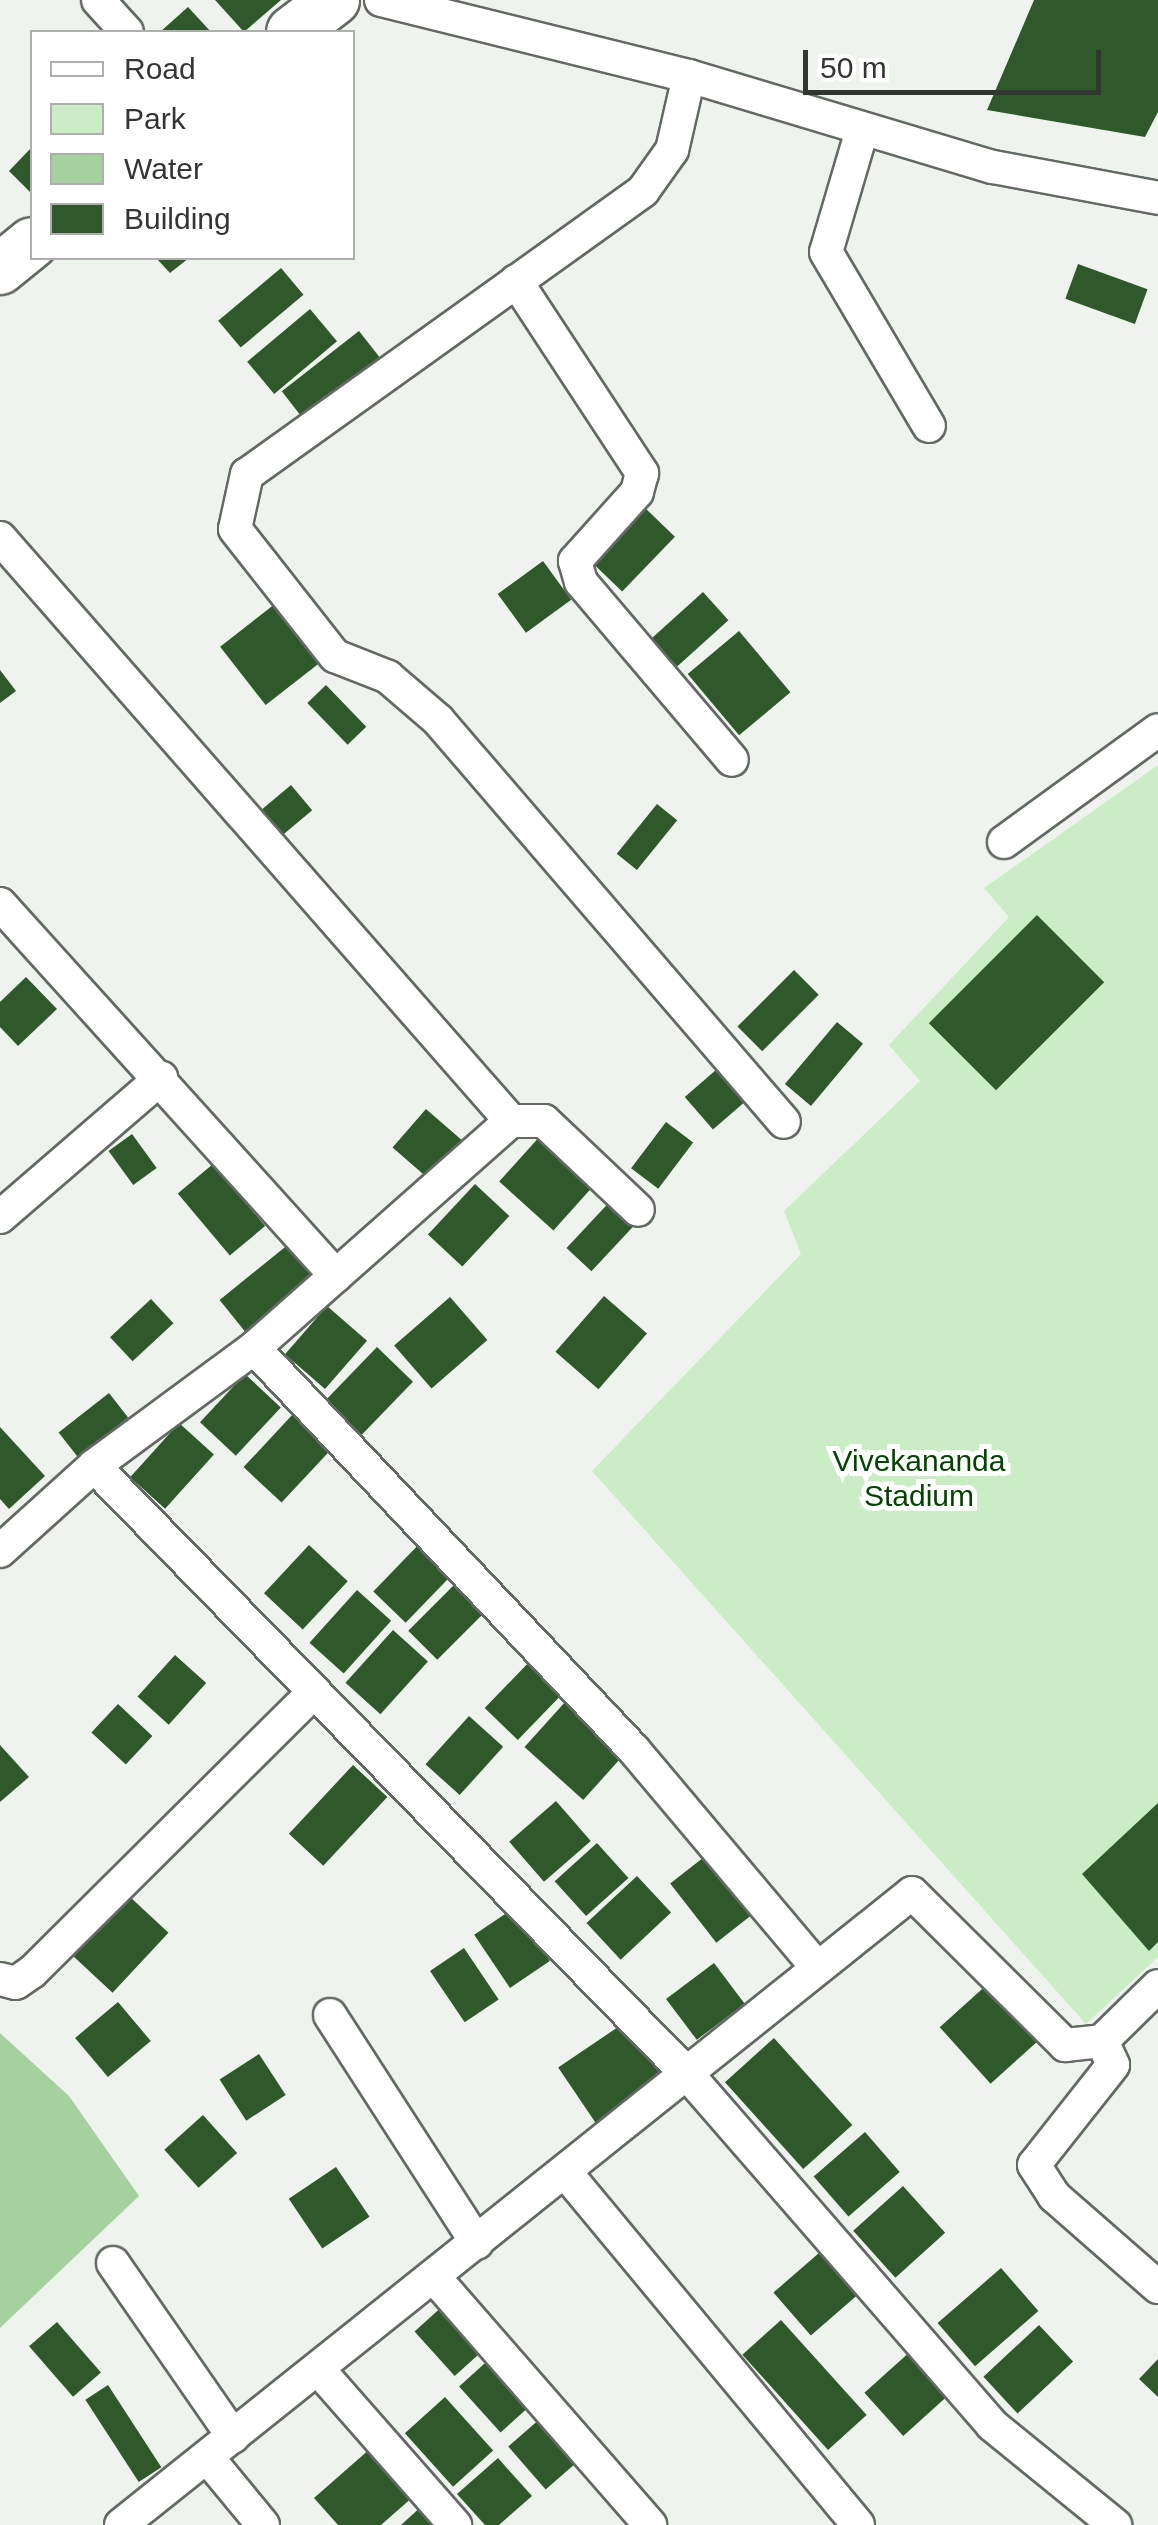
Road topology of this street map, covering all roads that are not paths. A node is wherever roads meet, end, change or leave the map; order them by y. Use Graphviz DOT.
graph roads {
  1 [pos="98,0"];
  2 [pos="381,0"];
  3 [pos="125,30"];
  4 [pos="688,76"];
  5 [pos="862,130"];
  6 [pos="1158,198"];
  7 [pos="30,245"];
  8 [pos="0,270"];
  9 [pos="516,281"];
  10 [pos="928,426"];
  11 [pos="0,538"];
  12 [pos="1158,730"];
  13 [pos="732,760"];
  14 [pos="1004,842"];
  15 [pos="0,904"];
  16 [pos="161,1078"];
  17 [pos="511,1121"];
  18 [pos="784,1122"];
  19 [pos="638,1210"];
  20 [pos="0,1217"];
  21 [pos="336,1276"];
  22 [pos="254,1348"];
  23 [pos="94,1466"];
  24 [pos="0,1551"];
  25 [pos="313,1693"];
  26 [pos="817,1967"];
  27 [pos="0,1980"];
  28 [pos="1158,1986"];
  29 [pos="330,2015"];
  30 [pos="1102,2042"];
  31 [pos="690,2076"];
  32 [pos="566,2173"];
  33 [pos="477,2243"];
  34 [pos="113,2263"];
  35 [pos="434,2277"];
  36 [pos="1158,2288"];
  37 [pos="318,2368"];
  38 [pos="233,2436"];
  39 [pos="207,2457"];
  40 [pos="121,2525"];
  41 [pos="263,2525"];
  42 [pos="455,2525"];
  43 [pos="650,2525"];
  44 [pos="858,2525"];
  45 [pos="1115,2525"];
  1 -- 3 [label="street"];
  2 -- 4 [label="street"];
  4 -- 5 [label="street"];
  4 -- 9 [label="street"];
  5 -- 6 [label="street"];
  5 -- 10 [label="street"];
  7 -- 8 [label="main road"];
  9 -- 13 [label="street"];
  9 -- 18 [label="street"];
  11 -- 17 [label="street"];
  12 -- 14 [label="street"];
  15 -- 16 [label="street"];
  16 -- 20 [label="street"];
  16 -- 21 [label="street"];
  17 -- 19 [label="street"];
  17 -- 21 [label="street"];
  21 -- 22 [label="street"];
  22 -- 23 [label="street"];
  22 -- 26 [label="street"];
  23 -- 24 [label="street"];
  23 -- 25 [label="street"];
  25 -- 27 [label="street"];
  25 -- 31 [label="street"];
  26 -- 30 [label="street"];
  26 -- 31 [label="street"];
  28 -- 30 [label="street"];
  29 -- 33 [label="street"];
  30 -- 36 [label="street"];
  31 -- 32 [label="street"];
  31 -- 45 [label="street"];
  32 -- 33 [label="street"];
  32 -- 44 [label="street"];
  33 -- 35 [label="street"];
  34 -- 38 [label="street"];
  35 -- 37 [label="street"];
  35 -- 43 [label="street"];
  37 -- 38 [label="street"];
  37 -- 42 [label="street"];
  38 -- 39 [label="street"];
  39 -- 40 [label="street"];
  39 -- 41 [label="street"];
}
